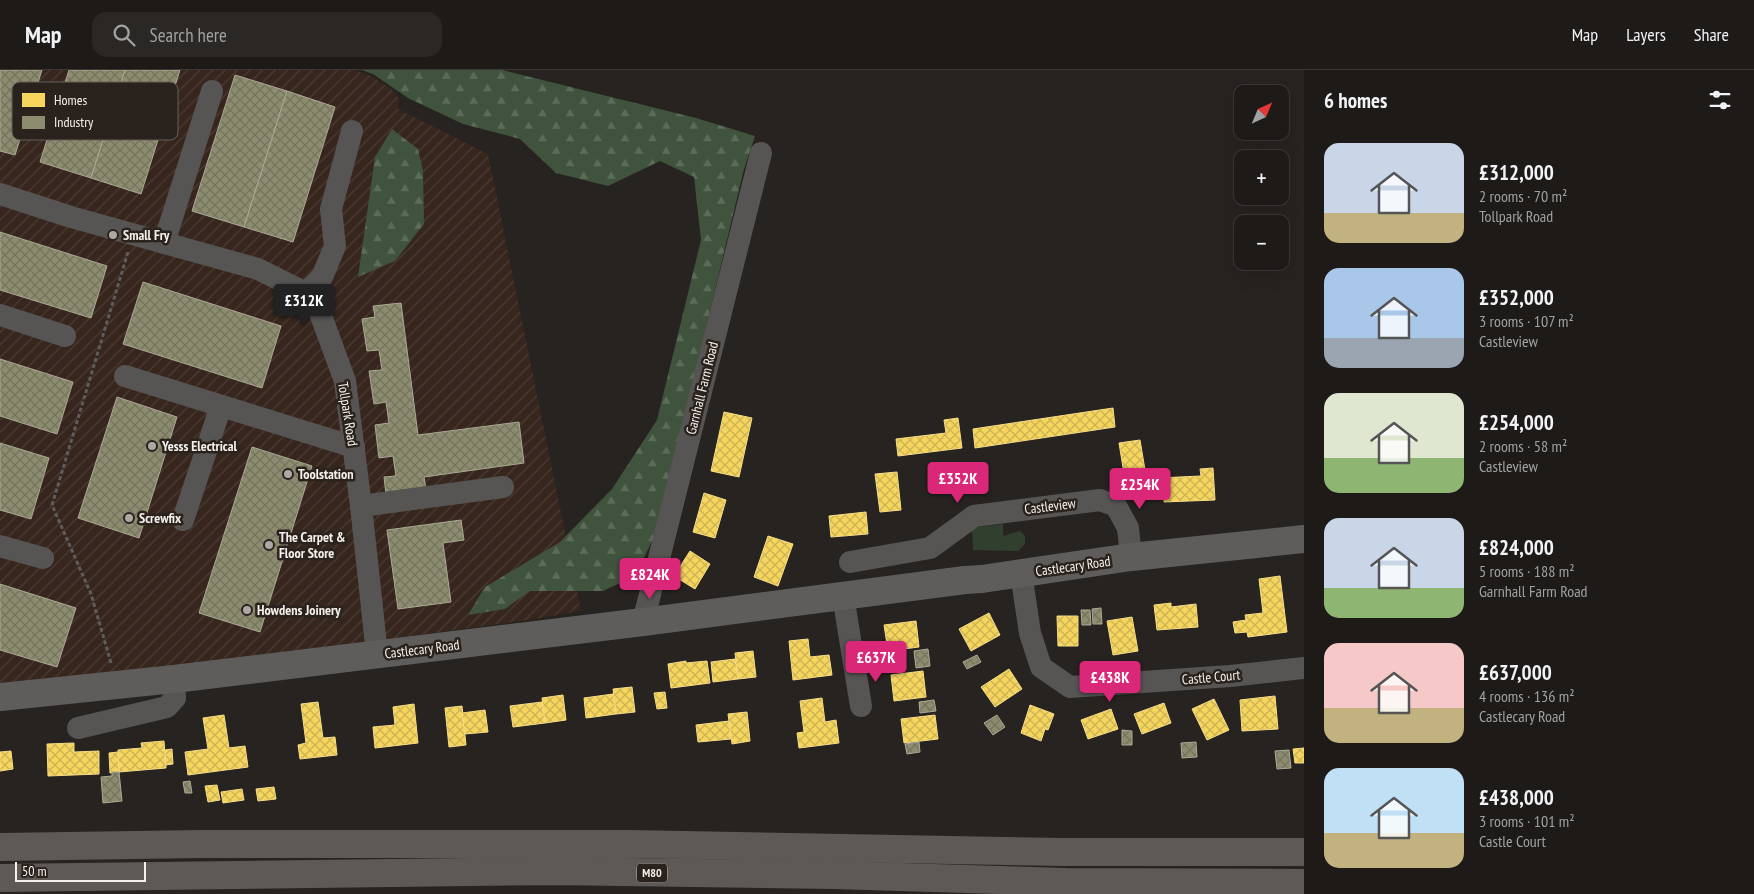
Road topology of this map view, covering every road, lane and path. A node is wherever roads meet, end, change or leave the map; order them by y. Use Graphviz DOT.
graph roads {
  1 [pos="212,91"];
  2 [pos="352,131"];
  3 [pos="761,153"];
  4 [pos="0,194"];
  5 [pos="133,234"];
  6 [pos="164,243"];
  7 [pos="306,292"];
  8 [pos="0,315"];
  9 [pos="65,336"];
  10 [pos="125,376"];
  11 [pos="221,406"];
  12 [pos="354,447"];
  13 [pos="503,487"];
  14 [pos="361,506"];
  15 [pos="183,520"];
  16 [pos="1304,539"];
  17 [pos="0,546"];
  18 [pos="1131,557"];
  19 [pos="43,558"];
  20 [pos="850,562"];
  21 [pos="1021,573"];
  22 [pos="843,596"];
  23 [pos="643,622"];
  24 [pos="378,654"];
  25 [pos="1304,668"];
  26 [pos="174,678"];
  27 [pos="117,684"];
  28 [pos="0,697"];
  29 [pos="861,706"];
  30 [pos="78,728"];
  31 [pos="0,847"];
  32 [pos="1304,852"];
  33 [pos="0,878"];
  34 [pos="1304,883"];
  1 -- 6 [label="street"];
  2 -- 7 [label="street"];
  3 -- 23 [label="street, Garnhall Farm Road"];
  4 -- 5 [label="street"];
  5 -- 6 [label="street"];
  5 -- 27 [label="path"];
  6 -- 7 [label="street"];
  7 -- 12 [label="street, Tollpark Road"];
  8 -- 9 [label="street"];
  10 -- 11 [label="street"];
  11 -- 12 [label="street"];
  11 -- 15 [label="street"];
  12 -- 14 [label="street, Tollpark Road"];
  13 -- 14 [label="street"];
  14 -- 24 [label="street, Tollpark Road"];
  16 -- 18 [label="main road, Castlecary Road"];
  17 -- 19 [label="street"];
  18 -- 20 [label="street, Castleview"];
  18 -- 21 [label="main road, Castlecary Road"];
  21 -- 22 [label="main road, Castlecary Road"];
  21 -- 25 [label="street, Castle Court"];
  22 -- 23 [label="main road, Castlecary Road"];
  22 -- 29 [label="street"];
  23 -- 24 [label="main road, Castlecary Road"];
  24 -- 26 [label="main road, Castlecary Road"];
  26 -- 27 [label="main road, Castlecary Road"];
  26 -- 30 [label="street"];
  27 -- 28 [label="main road, Castlecary Road"];
  31 -- 32 [label="highway, M80"];
  33 -- 34 [label="highway, M80"];
}
